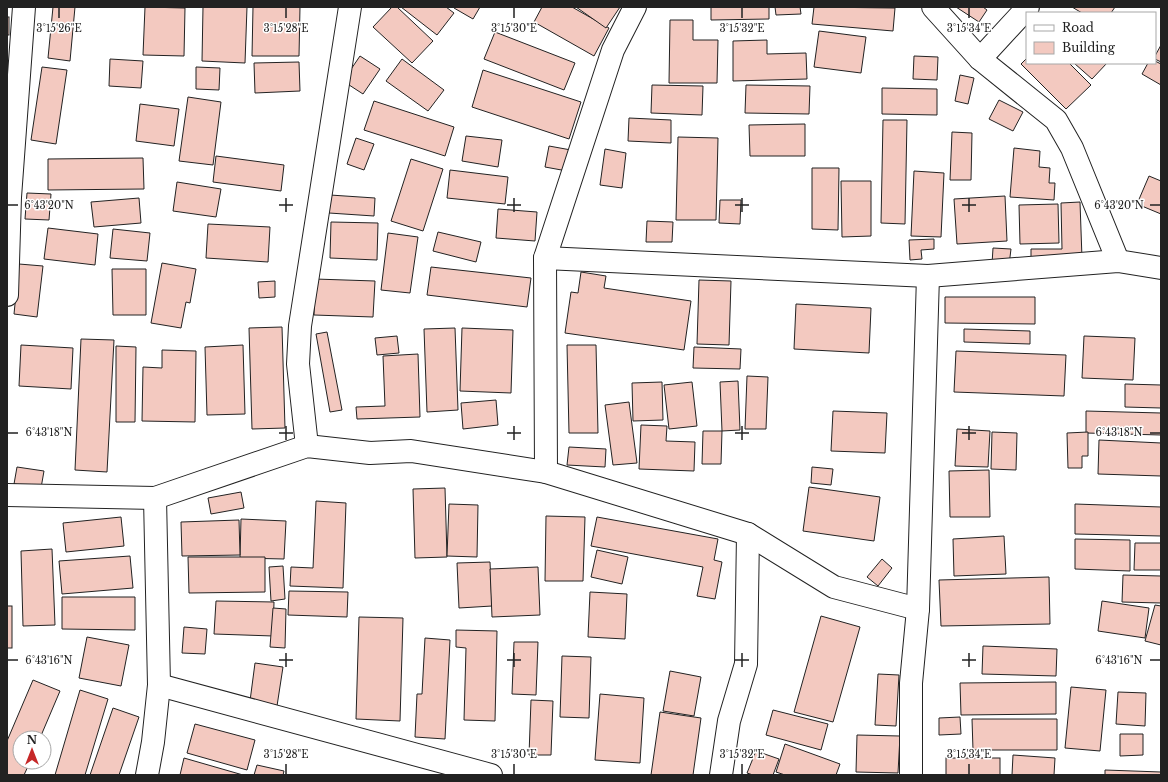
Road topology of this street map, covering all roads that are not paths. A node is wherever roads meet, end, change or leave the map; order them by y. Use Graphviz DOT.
graph roads {
  1 [pos="24,7"];
  2 [pos="350,7"];
  3 [pos="635,7"];
  4 [pos="933,7"];
  5 [pos="1028,7"];
  6 [pos="980,59"];
  7 [pos="8,197"];
  8 [pos="545,258"];
  9 [pos="1118,261"];
  10 [pos="1161,268"];
  11 [pos="928,276"];
  12 [pos="7,294"];
  13 [pos="306,446"];
  14 [pos="546,472"];
  15 [pos="7,495"];
  16 [pos="155,498"];
  17 [pos="748,534"];
  18 [pos="918,609"];
  19 [pos="160,685"];
  20 [pos="147,775"];
  21 [pos="491,775"];
  22 [pos="721,775"];
  23 [pos="911,775"];
  1 -- 7 [label="street"];
  2 -- 13 [label="street"];
  3 -- 8 [label="street"];
  4 -- 6 [label="street"];
  5 -- 6 [label="street"];
  6 -- 9 [label="street"];
  7 -- 12 [label="street"];
  8 -- 11 [label="street"];
  8 -- 14 [label="street"];
  9 -- 10 [label="street"];
  9 -- 11 [label="street"];
  11 -- 18 [label="street"];
  13 -- 14 [label="street"];
  13 -- 16 [label="street"];
  14 -- 17 [label="street"];
  15 -- 16 [label="street"];
  16 -- 19 [label="street"];
  17 -- 18 [label="street"];
  17 -- 22 [label="street"];
  18 -- 23 [label="street"];
  19 -- 20 [label="street"];
  19 -- 21 [label="street"];
}
